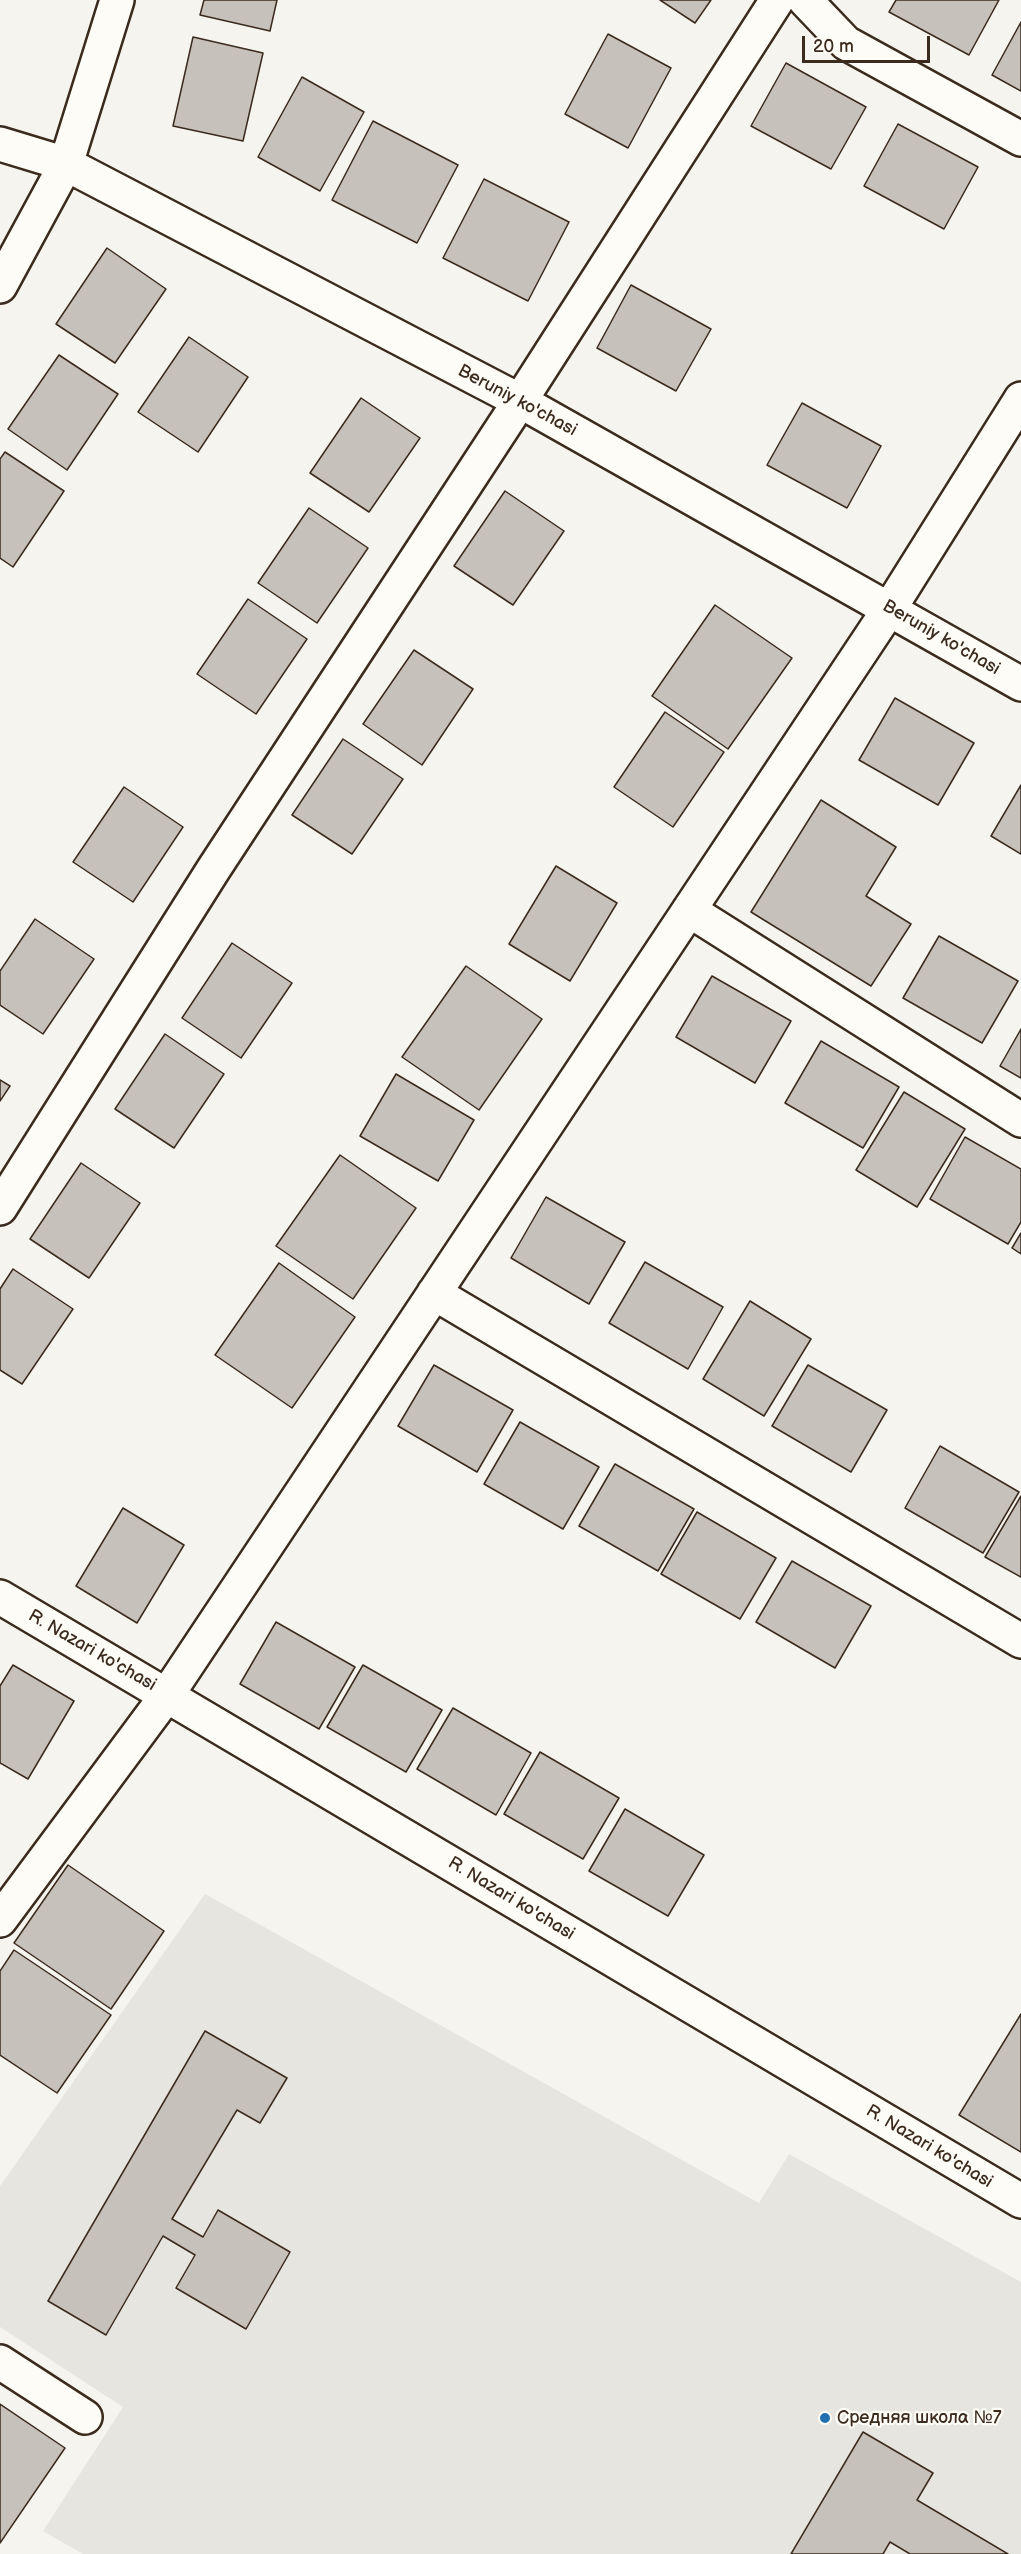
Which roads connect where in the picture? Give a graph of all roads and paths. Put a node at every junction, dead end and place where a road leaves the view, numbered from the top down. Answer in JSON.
{"nodes":[{"id":1,"x":117,"y":0,"type":"edge"},
{"id":2,"x":777,"y":0,"type":"edge"},
{"id":3,"x":805,"y":0,"type":"edge"},
{"id":4,"x":1021,"y":139,"type":"edge"},
{"id":5,"x":0,"y":144,"type":"edge"},
{"id":6,"x":66,"y":164,"type":"junction"},
{"id":7,"x":0,"y":286,"type":"edge"},
{"id":8,"x":1021,"y":399,"type":"edge"},
{"id":9,"x":520,"y":401,"type":"junction"},
{"id":10,"x":890,"y":608,"type":"junction"},
{"id":11,"x":1021,"y":684,"type":"edge"},
{"id":12,"x":689,"y":910,"type":"junction"},
{"id":13,"x":1021,"y":1120,"type":"edge"},
{"id":14,"x":0,"y":1208,"type":"edge"},
{"id":15,"x":434,"y":1293,"type":"junction"},
{"id":16,"x":0,"y":1597,"type":"edge"},
{"id":17,"x":1021,"y":1641,"type":"edge"},
{"id":18,"x":166,"y":1695,"type":"junction"},
{"id":19,"x":0,"y":1920,"type":"edge"},
{"id":20,"x":1021,"y":2201,"type":"edge"},
{"id":21,"x":0,"y":2362,"type":"edge"},
{"id":22,"x":85,"y":2417,"type":"dead end"}],
"edges":[{"from":1,"to":6,"type":"street"},
{"from":2,"to":9,"type":"street"},
{"from":3,"to":4,"type":"street"},
{"from":5,"to":6,"type":"street","name":"Beruniy ko'chasi"},
{"from":6,"to":7,"type":"street"},
{"from":6,"to":9,"type":"street","name":"Beruniy ko'chasi"},
{"from":8,"to":10,"type":"street"},
{"from":9,"to":10,"type":"street","name":"Beruniy ko'chasi"},
{"from":9,"to":14,"type":"street"},
{"from":10,"to":11,"type":"street","name":"Beruniy ko'chasi"},
{"from":10,"to":12,"type":"street"},
{"from":12,"to":13,"type":"street"},
{"from":12,"to":15,"type":"street"},
{"from":15,"to":17,"type":"street"},
{"from":15,"to":18,"type":"street"},
{"from":16,"to":18,"type":"street","name":"R. Nazari ko'chasi"},
{"from":18,"to":19,"type":"street"},
{"from":18,"to":20,"type":"street","name":"R. Nazari ko'chasi"},
{"from":21,"to":22,"type":"street"}]}
